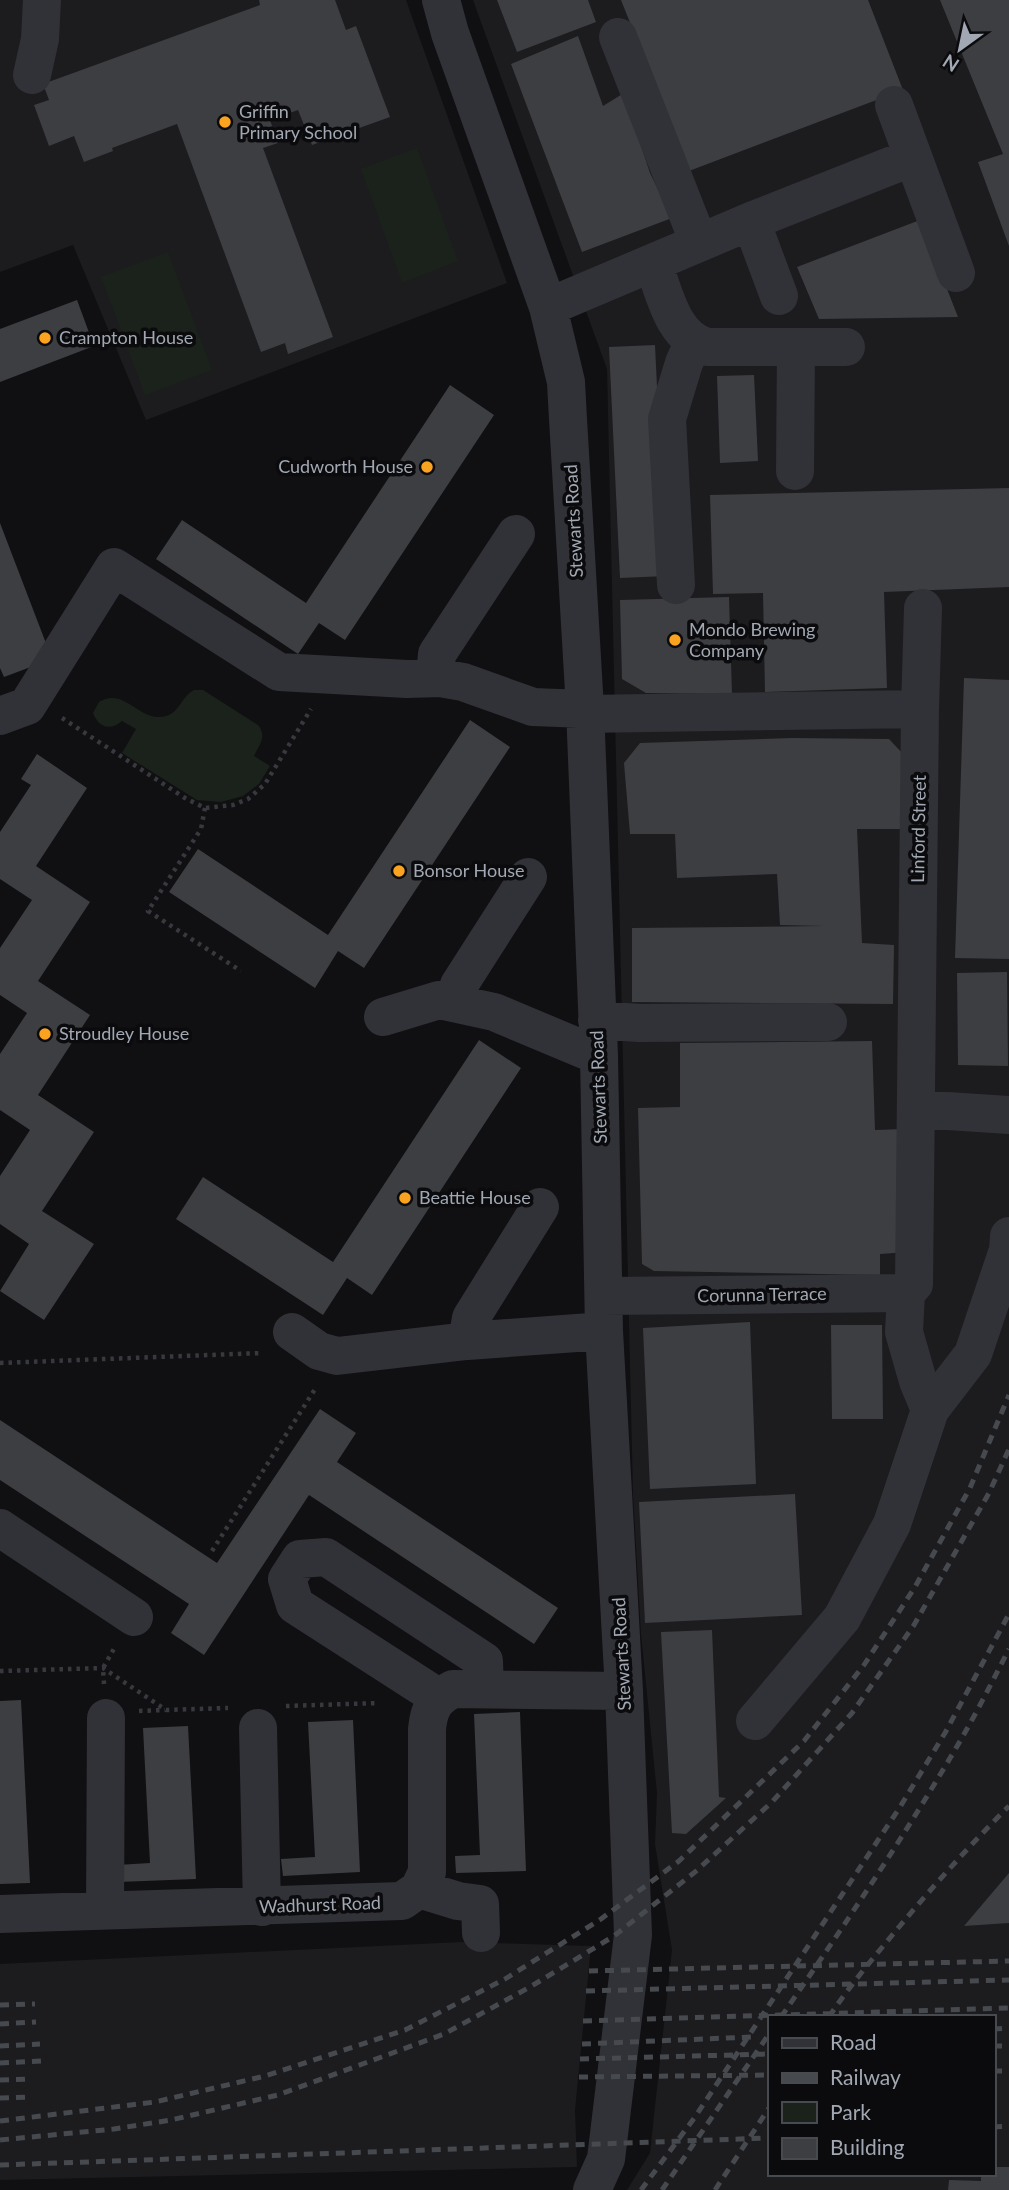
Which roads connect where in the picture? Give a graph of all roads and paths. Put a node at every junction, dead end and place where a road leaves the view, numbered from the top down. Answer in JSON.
{"nodes":[{"id":1,"x":42,"y":0,"type":"edge"},
{"id":2,"x":441,"y":0,"type":"edge"},
{"id":3,"x":618,"y":37,"type":"dead end"},
{"id":4,"x":32,"y":75,"type":"dead end"},
{"id":5,"x":894,"y":105,"type":"dead end"},
{"id":6,"x":913,"y":156,"type":"junction"},
{"id":7,"x":751,"y":221,"type":"junction"},
{"id":8,"x":699,"y":243,"type":"junction"},
{"id":9,"x":653,"y":263,"type":"junction"},
{"id":10,"x":956,"y":273,"type":"dead end"},
{"id":11,"x":779,"y":296,"type":"dead end"},
{"id":12,"x":548,"y":307,"type":"junction"},
{"id":13,"x":693,"y":344,"type":"junction"},
{"id":14,"x":796,"y":347,"type":"junction"},
{"id":15,"x":846,"y":347,"type":"dead end"},
{"id":16,"x":795,"y":471,"type":"dead end"},
{"id":17,"x":516,"y":534,"type":"dead end"},
{"id":18,"x":676,"y":585,"type":"dead end"},
{"id":19,"x":923,"y":608,"type":"dead end"},
{"id":20,"x":317,"y":673,"type":"junction"},
{"id":21,"x":435,"y":678,"type":"junction"},
{"id":22,"x":37,"y":691,"type":"junction"},
{"id":23,"x":920,"y":709,"type":"junction"},
{"id":24,"x":585,"y":711,"type":"junction"},
{"id":25,"x":0,"y":716,"type":"edge"},
{"id":26,"x":205,"y":808,"type":"junction"},
{"id":27,"x":527,"y":877,"type":"dead end"},
{"id":28,"x":241,"y":971,"type":"dead end"},
{"id":29,"x":453,"y":1003,"type":"junction"},
{"id":30,"x":383,"y":1017,"type":"dead end"},
{"id":31,"x":828,"y":1022,"type":"dead end"},
{"id":32,"x":598,"y":1038,"type":"junction"},
{"id":33,"x":917,"y":1109,"type":"junction"},
{"id":34,"x":1009,"y":1115,"type":"edge"},
{"id":35,"x":540,"y":1207,"type":"dead end"},
{"id":36,"x":1009,"y":1236,"type":"edge"},
{"id":37,"x":910,"y":1289,"type":"junction"},
{"id":38,"x":604,"y":1313,"type":"junction"},
{"id":39,"x":278,"y":1342,"type":"joint"},
{"id":40,"x":467,"y":1342,"type":"junction"},
{"id":41,"x":337,"y":1356,"type":"junction"},
{"id":42,"x":0,"y":1363,"type":"edge"},
{"id":43,"x":930,"y":1410,"type":"junction"},
{"id":44,"x":0,"y":1528,"type":"edge"},
{"id":45,"x":212,"y":1551,"type":"dead end"},
{"id":46,"x":134,"y":1617,"type":"joint"},
{"id":47,"x":103,"y":1668,"type":"junction"},
{"id":48,"x":0,"y":1671,"type":"edge"},
{"id":49,"x":485,"y":1689,"type":"junction"},
{"id":50,"x":624,"y":1691,"type":"junction"},
{"id":51,"x":434,"y":1703,"type":"junction"},
{"id":52,"x":258,"y":1714,"type":"junction"},
{"id":53,"x":106,"y":1718,"type":"joint"},
{"id":54,"x":755,"y":1721,"type":"dead end"},
{"id":55,"x":419,"y":1889,"type":"junction"},
{"id":56,"x":262,"y":1907,"type":"junction"},
{"id":57,"x":105,"y":1912,"type":"junction"},
{"id":58,"x":0,"y":1914,"type":"edge"},
{"id":59,"x":481,"y":1933,"type":"dead end"},
{"id":60,"x":592,"y":2190,"type":"edge"}],
"edges":[{"from":1,"to":4,"type":"street"},
{"from":2,"to":12,"type":"street","name":"Stewarts Road"},
{"from":3,"to":8,"type":"street"},
{"from":5,"to":6,"type":"street"},
{"from":6,"to":7,"type":"street"},
{"from":6,"to":10,"type":"street"},
{"from":7,"to":8,"type":"street"},
{"from":7,"to":11,"type":"street"},
{"from":8,"to":9,"type":"street"},
{"from":9,"to":12,"type":"street"},
{"from":9,"to":13,"type":"street"},
{"from":12,"to":24,"type":"street","name":"Stewarts Road"},
{"from":13,"to":14,"type":"street"},
{"from":13,"to":18,"type":"street"},
{"from":14,"to":15,"type":"street"},
{"from":14,"to":16,"type":"street"},
{"from":17,"to":21,"type":"street"},
{"from":19,"to":23,"type":"street","name":"Linford Street"},
{"from":20,"to":21,"type":"street"},
{"from":20,"to":22,"type":"street"},
{"from":20,"to":26,"type":"path"},
{"from":21,"to":24,"type":"street"},
{"from":22,"to":25,"type":"street"},
{"from":22,"to":26,"type":"path"},
{"from":23,"to":24,"type":"street"},
{"from":23,"to":33,"type":"street","name":"Linford Street"},
{"from":24,"to":32,"type":"street","name":"Stewarts Road"},
{"from":26,"to":28,"type":"path"},
{"from":27,"to":29,"type":"street"},
{"from":29,"to":30,"type":"street"},
{"from":29,"to":32,"type":"street"},
{"from":31,"to":32,"type":"street"},
{"from":32,"to":38,"type":"street","name":"Stewarts Road"},
{"from":33,"to":34,"type":"street"},
{"from":33,"to":37,"type":"street","name":"Linford Street"},
{"from":35,"to":40,"type":"street"},
{"from":36,"to":43,"type":"street"},
{"from":37,"to":38,"type":"street","name":"Corunna Terrace"},
{"from":37,"to":43,"type":"street","name":"Linford Street"},
{"from":38,"to":40,"type":"street","name":"Corunna Terrace"},
{"from":38,"to":50,"type":"street","name":"Stewarts Road"},
{"from":39,"to":41,"type":"street"},
{"from":39,"to":42,"type":"path"},
{"from":40,"to":41,"type":"street","name":"Corunna Terrace"},
{"from":41,"to":45,"type":"path"},
{"from":43,"to":54,"type":"street"},
{"from":44,"to":46,"type":"street"},
{"from":46,"to":47,"type":"path"},
{"from":47,"to":48,"type":"path"},
{"from":47,"to":52,"type":"path"},
{"from":47,"to":53,"type":"path"},
{"from":49,"to":50,"type":"street"},
{"from":49,"to":51,"type":"street"},
{"from":49,"to":51,"type":"street"},
{"from":50,"to":60,"type":"street","name":"Stewarts Road"},
{"from":51,"to":52,"type":"path"},
{"from":51,"to":55,"type":"street"},
{"from":52,"to":56,"type":"street"},
{"from":53,"to":57,"type":"street"},
{"from":55,"to":56,"type":"street","name":"Wadhurst Road"},
{"from":55,"to":59,"type":"street"},
{"from":56,"to":57,"type":"street","name":"Wadhurst Road"},
{"from":57,"to":58,"type":"street","name":"Wadhurst Road"}]}
